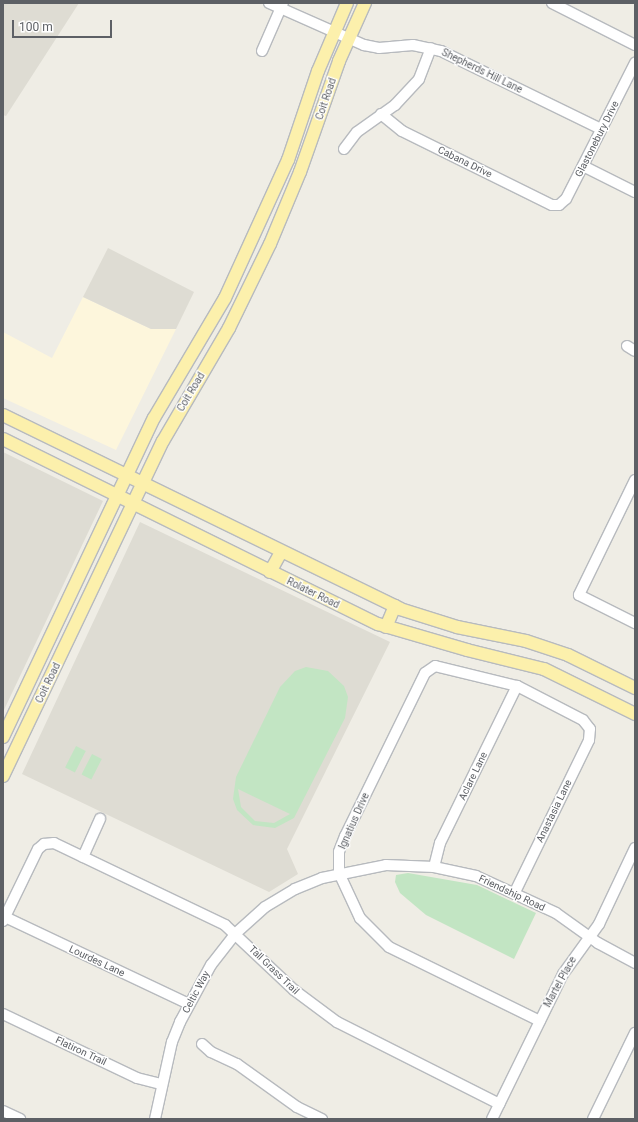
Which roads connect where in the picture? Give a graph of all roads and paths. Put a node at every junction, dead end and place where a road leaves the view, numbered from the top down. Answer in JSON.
{"nodes":[{"id":1,"x":269,"y":3,"type":"edge"},
{"id":2,"x":347,"y":3,"type":"edge"},
{"id":3,"x":365,"y":3,"type":"edge"},
{"id":4,"x":552,"y":3,"type":"edge"},
{"id":5,"x":282,"y":6,"type":"edge"},
{"id":6,"x":334,"y":33,"type":"junction"},
{"id":7,"x":348,"y":39,"type":"junction"},
{"id":8,"x":635,"y":45,"type":"edge"},
{"id":9,"x":431,"y":48,"type":"junction"},
{"id":10,"x":262,"y":51,"type":"dead end"},
{"id":11,"x":635,"y":63,"type":"edge"},
{"id":12,"x":381,"y":114,"type":"junction"},
{"id":13,"x":601,"y":129,"type":"junction"},
{"id":14,"x":344,"y":149,"type":"dead end"},
{"id":15,"x":583,"y":166,"type":"junction"},
{"id":16,"x":635,"y":192,"type":"edge"},
{"id":17,"x":552,"y":204,"type":"joint"},
{"id":18,"x":254,"y":236,"type":"junction"},
{"id":19,"x":270,"y":244,"type":"junction"},
{"id":20,"x":197,"y":347,"type":"junction"},
{"id":21,"x":213,"y":357,"type":"junction"},
{"id":22,"x":3,"y":416,"type":"edge"},
{"id":23,"x":3,"y":439,"type":"edge"},
{"id":24,"x":125,"y":477,"type":"junction"},
{"id":25,"x":635,"y":480,"type":"edge"},
{"id":26,"x":142,"y":485,"type":"junction"},
{"id":27,"x":116,"y":496,"type":"junction"},
{"id":28,"x":133,"y":504,"type":"junction"},
{"id":29,"x":281,"y":552,"type":"junction"},
{"id":30,"x":270,"y":572,"type":"junction"},
{"id":31,"x":395,"y":606,"type":"junction"},
{"id":32,"x":635,"y":622,"type":"edge"},
{"id":33,"x":386,"y":627,"type":"junction"},
{"id":34,"x":517,"y":686,"type":"junction"},
{"id":35,"x":635,"y":688,"type":"edge"},
{"id":36,"x":15,"y":712,"type":"junction"},
{"id":37,"x":635,"y":714,"type":"edge"},
{"id":38,"x":30,"y":718,"type":"junction"},
{"id":39,"x":3,"y":737,"type":"edge"},
{"id":40,"x":3,"y":776,"type":"edge"},
{"id":41,"x":100,"y":819,"type":"dead end"},
{"id":42,"x":635,"y":848,"type":"edge"},
{"id":43,"x":83,"y":857,"type":"junction"},
{"id":44,"x":434,"y":867,"type":"junction"},
{"id":45,"x":339,"y":873,"type":"junction"},
{"id":46,"x":515,"y":892,"type":"junction"},
{"id":47,"x":285,"y":894,"type":"joint"},
{"id":48,"x":4,"y":919,"type":"edge"},
{"id":49,"x":235,"y":934,"type":"junction"},
{"id":50,"x":590,"y":937,"type":"junction"},
{"id":51,"x":635,"y":963,"type":"edge"},
{"id":52,"x":189,"y":1004,"type":"junction"},
{"id":53,"x":3,"y":1014,"type":"edge"},
{"id":54,"x":540,"y":1021,"type":"junction"},
{"id":55,"x":635,"y":1034,"type":"edge"},
{"id":56,"x":202,"y":1044,"type":"dead end"},
{"id":57,"x":161,"y":1084,"type":"junction"},
{"id":58,"x":499,"y":1104,"type":"junction"},
{"id":59,"x":3,"y":1111,"type":"edge"},
{"id":60,"x":20,"y":1119,"type":"edge"},
{"id":61,"x":155,"y":1119,"type":"edge"},
{"id":62,"x":322,"y":1119,"type":"edge"},
{"id":63,"x":492,"y":1119,"type":"edge"},
{"id":64,"x":593,"y":1119,"type":"edge"}],
"edges":[{"from":1,"to":5,"type":"street","name":"Shepherds Hill Lane"},
{"from":2,"to":6,"type":"main road","name":"Coit Road"},
{"from":3,"to":7,"type":"main road","name":"Coit Road"},
{"from":4,"to":8,"type":"street"},
{"from":5,"to":6,"type":"street","name":"Shepherds Hill Lane"},
{"from":5,"to":10,"type":"street"},
{"from":6,"to":7,"type":"street","name":"Shepherds Hill Lane"},
{"from":6,"to":18,"type":"main road","name":"Coit Road"},
{"from":7,"to":9,"type":"street","name":"Shepherds Hill Lane"},
{"from":7,"to":19,"type":"main road","name":"Coit Road"},
{"from":9,"to":12,"type":"street"},
{"from":9,"to":13,"type":"street","name":"Shepherds Hill Lane"},
{"from":11,"to":13,"type":"street","name":"Glastonebury Drive"},
{"from":12,"to":14,"type":"street"},
{"from":12,"to":17,"type":"street","name":"Cabana Drive"},
{"from":13,"to":15,"type":"street","name":"Glastonebury Drive"},
{"from":15,"to":16,"type":"street"},
{"from":15,"to":17,"type":"street","name":"Glastonebury Drive"},
{"from":18,"to":19,"type":"main road"},
{"from":18,"to":20,"type":"main road","name":"Coit Road"},
{"from":19,"to":21,"type":"main road","name":"Coit Road"},
{"from":20,"to":21,"type":"main road"},
{"from":20,"to":24,"type":"main road","name":"Coit Road"},
{"from":21,"to":26,"type":"main road","name":"Coit Road"},
{"from":22,"to":24,"type":"main road"},
{"from":23,"to":27,"type":"main road","name":"Rolater Road"},
{"from":24,"to":26,"type":"main road"},
{"from":24,"to":27,"type":"main road","name":"Coit Road"},
{"from":25,"to":32,"type":"street"},
{"from":26,"to":28,"type":"main road","name":"Coit Road"},
{"from":26,"to":29,"type":"main road"},
{"from":27,"to":28,"type":"main road","name":"Rolater Road"},
{"from":27,"to":36,"type":"main road","name":"Coit Road"},
{"from":28,"to":30,"type":"main road","name":"Rolater Road"},
{"from":28,"to":38,"type":"main road","name":"Coit Road"},
{"from":29,"to":30,"type":"main road"},
{"from":29,"to":31,"type":"main road"},
{"from":30,"to":33,"type":"main road","name":"Rolater Road"},
{"from":31,"to":33,"type":"main road"},
{"from":31,"to":35,"type":"main road"},
{"from":33,"to":37,"type":"main road","name":"Rolater Road"},
{"from":34,"to":44,"type":"street","name":"Aclare Lane"},
{"from":34,"to":45,"type":"street","name":"Ignatius Drive"},
{"from":34,"to":46,"type":"street","name":"Anastasia Lane"},
{"from":36,"to":38,"type":"main road"},
{"from":36,"to":39,"type":"main road","name":"Coit Road"},
{"from":38,"to":40,"type":"main road","name":"Coit Road"},
{"from":41,"to":43,"type":"street"},
{"from":42,"to":50,"type":"street","name":"Martel Place"},
{"from":43,"to":48,"type":"street","name":"Tall Grass Trail"},
{"from":43,"to":49,"type":"street","name":"Tall Grass Trail"},
{"from":44,"to":45,"type":"street","name":"Friendship Road"},
{"from":44,"to":46,"type":"street","name":"Friendship Road"},
{"from":45,"to":47,"type":"street","name":"Friendship Road"},
{"from":45,"to":54,"type":"street","name":"Ignatius Drive"},
{"from":46,"to":50,"type":"street","name":"Friendship Road"},
{"from":47,"to":49,"type":"street","name":"Celtic Way"},
{"from":48,"to":52,"type":"street","name":"Lourdes Lane"},
{"from":49,"to":52,"type":"street","name":"Celtic Way"},
{"from":49,"to":58,"type":"street","name":"Tall Grass Trail"},
{"from":50,"to":51,"type":"street","name":"Friendship Road"},
{"from":50,"to":54,"type":"street","name":"Martel Place"},
{"from":52,"to":57,"type":"street","name":"Celtic Way"},
{"from":53,"to":57,"type":"street","name":"Flatiron Trail"},
{"from":54,"to":58,"type":"street","name":"Martel Place"},
{"from":55,"to":64,"type":"street"},
{"from":56,"to":62,"type":"street"},
{"from":57,"to":61,"type":"street","name":"Celtic Way"},
{"from":58,"to":63,"type":"street","name":"Martel Place"},
{"from":59,"to":60,"type":"street"}]}
